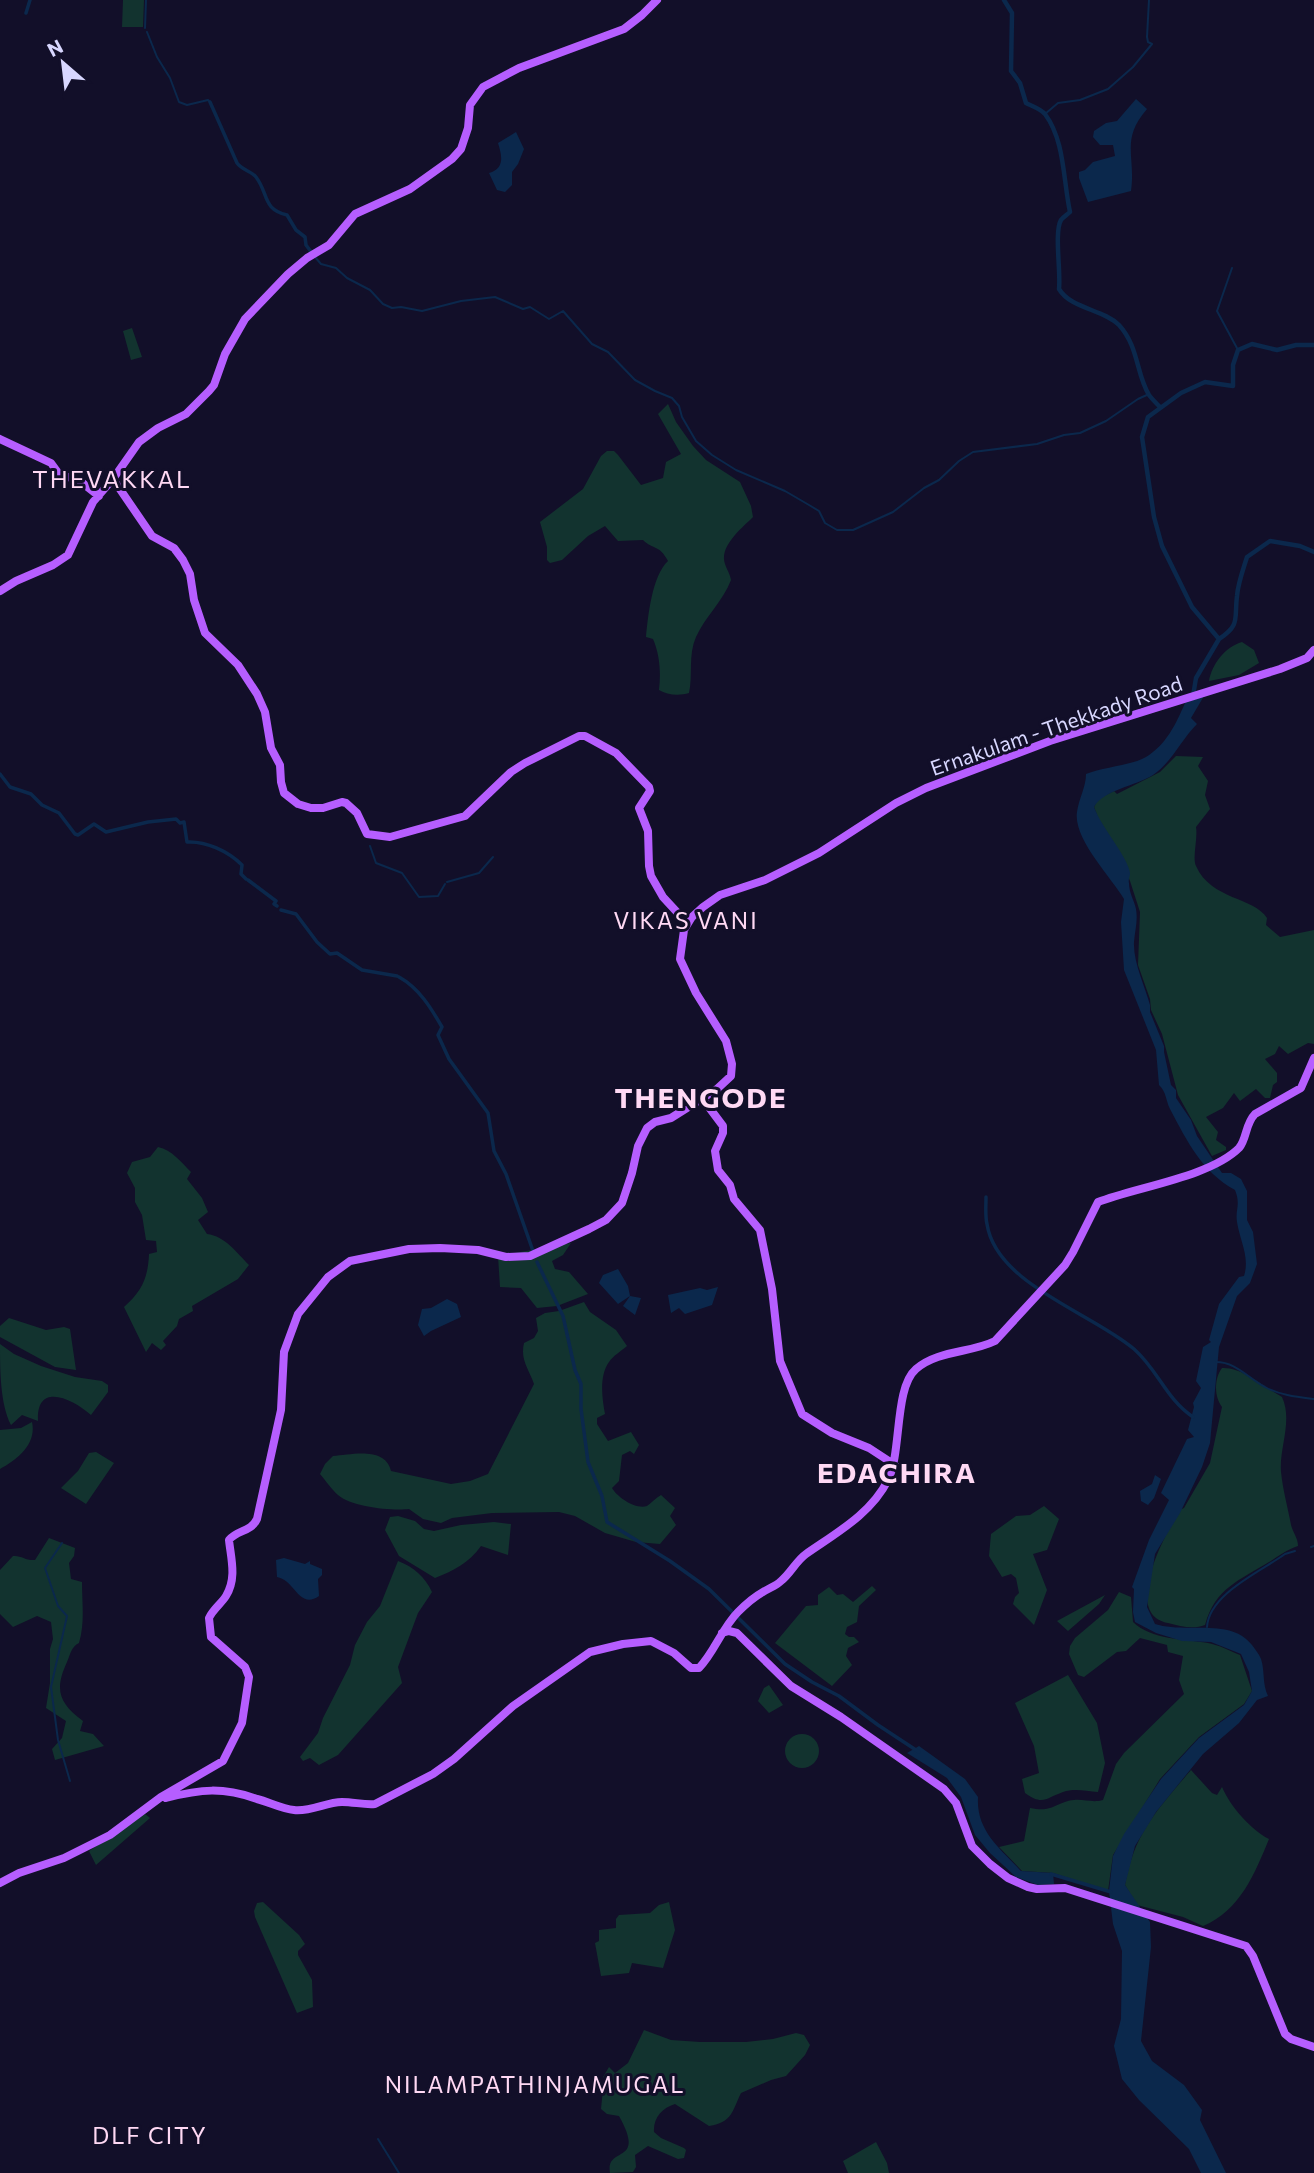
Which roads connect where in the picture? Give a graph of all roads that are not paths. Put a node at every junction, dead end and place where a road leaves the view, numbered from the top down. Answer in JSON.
{"nodes":[{"id":1,"x":657,"y":0,"type":"edge"},
{"id":2,"x":0,"y":439,"type":"edge"},
{"id":3,"x":113,"y":479,"type":"junction"},
{"id":4,"x":99,"y":496,"type":"junction"},
{"id":5,"x":0,"y":591,"type":"edge"},
{"id":6,"x":1314,"y":650,"type":"edge"},
{"id":7,"x":687,"y":923,"type":"junction"},
{"id":8,"x":1314,"y":1058,"type":"edge"},
{"id":9,"x":702,"y":1098,"type":"junction"},
{"id":10,"x":895,"y":1465,"type":"junction"},
{"id":11,"x":732,"y":1619,"type":"junction"},
{"id":12,"x":721,"y":1634,"type":"junction"},
{"id":13,"x":771,"y":1664,"type":"junction"},
{"id":14,"x":156,"y":1801,"type":"junction"},
{"id":15,"x":0,"y":1883,"type":"edge"},
{"id":16,"x":1314,"y":2047,"type":"edge"}],
"edges":[{"from":1,"to":3,"type":"main road"},
{"from":2,"to":4,"type":"main road"},
{"from":3,"to":4,"type":"main road"},
{"from":3,"to":7,"type":"main road"},
{"from":4,"to":5,"type":"main road"},
{"from":6,"to":7,"type":"main road","name":"Ernakulam - Thekkady Road"},
{"from":7,"to":9,"type":"main road"},
{"from":8,"to":10,"type":"main road"},
{"from":9,"to":10,"type":"main road"},
{"from":9,"to":14,"type":"main road"},
{"from":10,"to":11,"type":"main road"},
{"from":11,"to":12,"type":"main road"},
{"from":11,"to":13,"type":"main road"},
{"from":12,"to":13,"type":"main road"},
{"from":12,"to":14,"type":"main road"},
{"from":13,"to":16,"type":"main road"},
{"from":14,"to":15,"type":"main road"}]}
